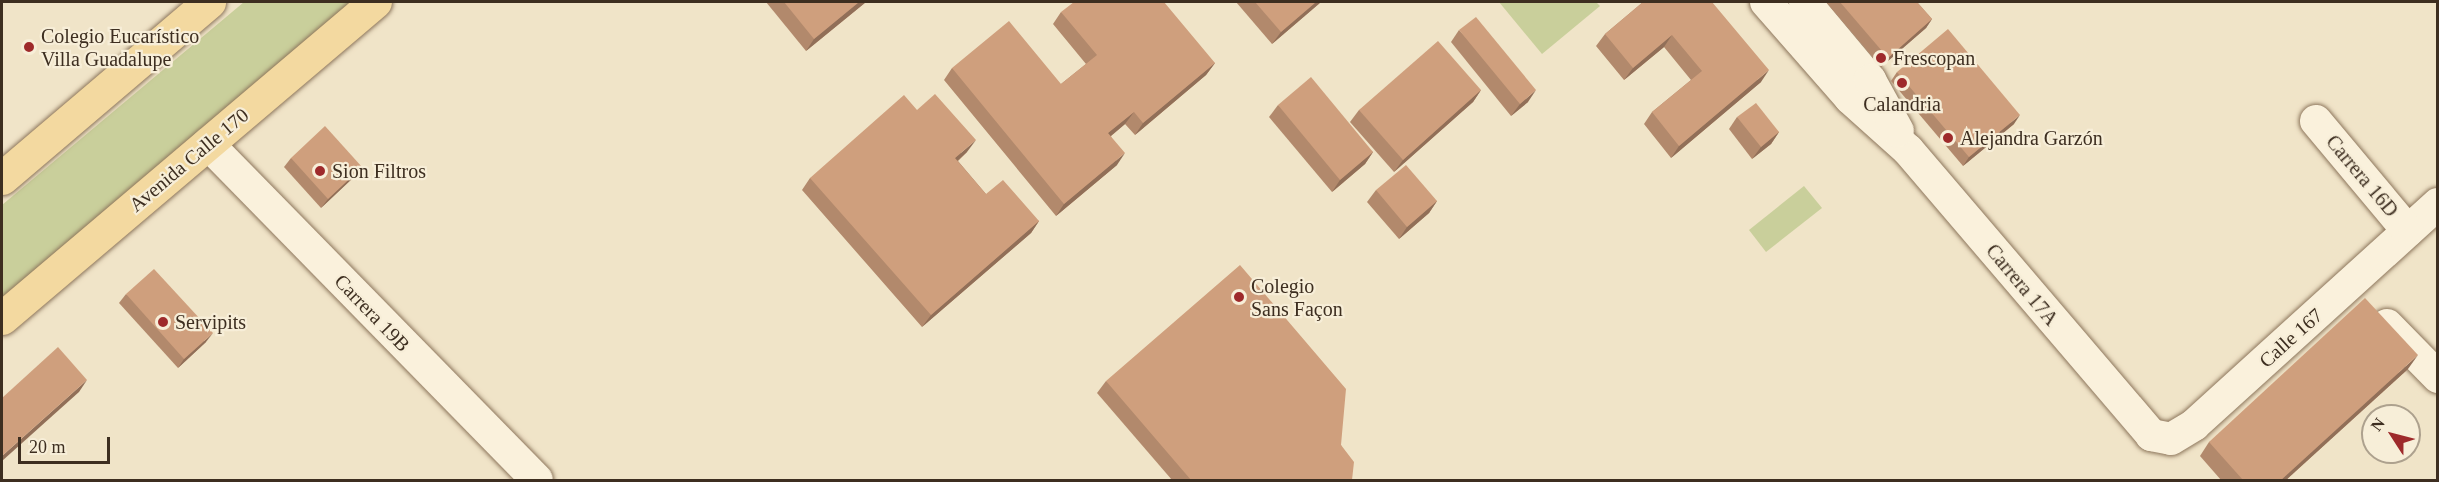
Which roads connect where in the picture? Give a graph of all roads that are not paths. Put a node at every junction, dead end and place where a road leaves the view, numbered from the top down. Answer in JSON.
{"nodes":[{"id":1,"x":209,"y":2,"type":"edge"},
{"id":2,"x":375,"y":2,"type":"edge"},
{"id":3,"x":1766,"y":2,"type":"edge"},
{"id":4,"x":1805,"y":2,"type":"edge"},
{"id":5,"x":2316,"y":121,"type":"dead end"},
{"id":6,"x":208,"y":144,"type":"junction"},
{"id":7,"x":1908,"y":150,"type":"junction"},
{"id":8,"x":2,"y":178,"type":"edge"},
{"id":9,"x":2438,"y":204,"type":"edge"},
{"id":10,"x":2408,"y":231,"type":"junction"},
{"id":11,"x":2348,"y":286,"type":"junction"},
{"id":12,"x":2,"y":318,"type":"edge"},
{"id":13,"x":2438,"y":377,"type":"edge"},
{"id":14,"x":2136,"y":421,"type":"joint"},
{"id":15,"x":537,"y":480,"type":"edge"}],
"edges":[{"from":1,"to":8,"type":"main road"},
{"from":2,"to":6,"type":"main road","name":"Avenida Calle 170"},
{"from":3,"to":7,"type":"street","name":"Carrera 17A"},
{"from":4,"to":7,"type":"street","name":"Carrera 17A"},
{"from":5,"to":10,"type":"street","name":"Carrera 16D"},
{"from":6,"to":12,"type":"main road","name":"Avenida Calle 170"},
{"from":6,"to":15,"type":"street","name":"Carrera 19B"},
{"from":7,"to":14,"type":"street","name":"Carrera 17A"},
{"from":9,"to":10,"type":"street","name":"Calle 167"},
{"from":10,"to":11,"type":"street","name":"Calle 167"},
{"from":11,"to":13,"type":"street"},
{"from":11,"to":14,"type":"street","name":"Calle 167"}]}
